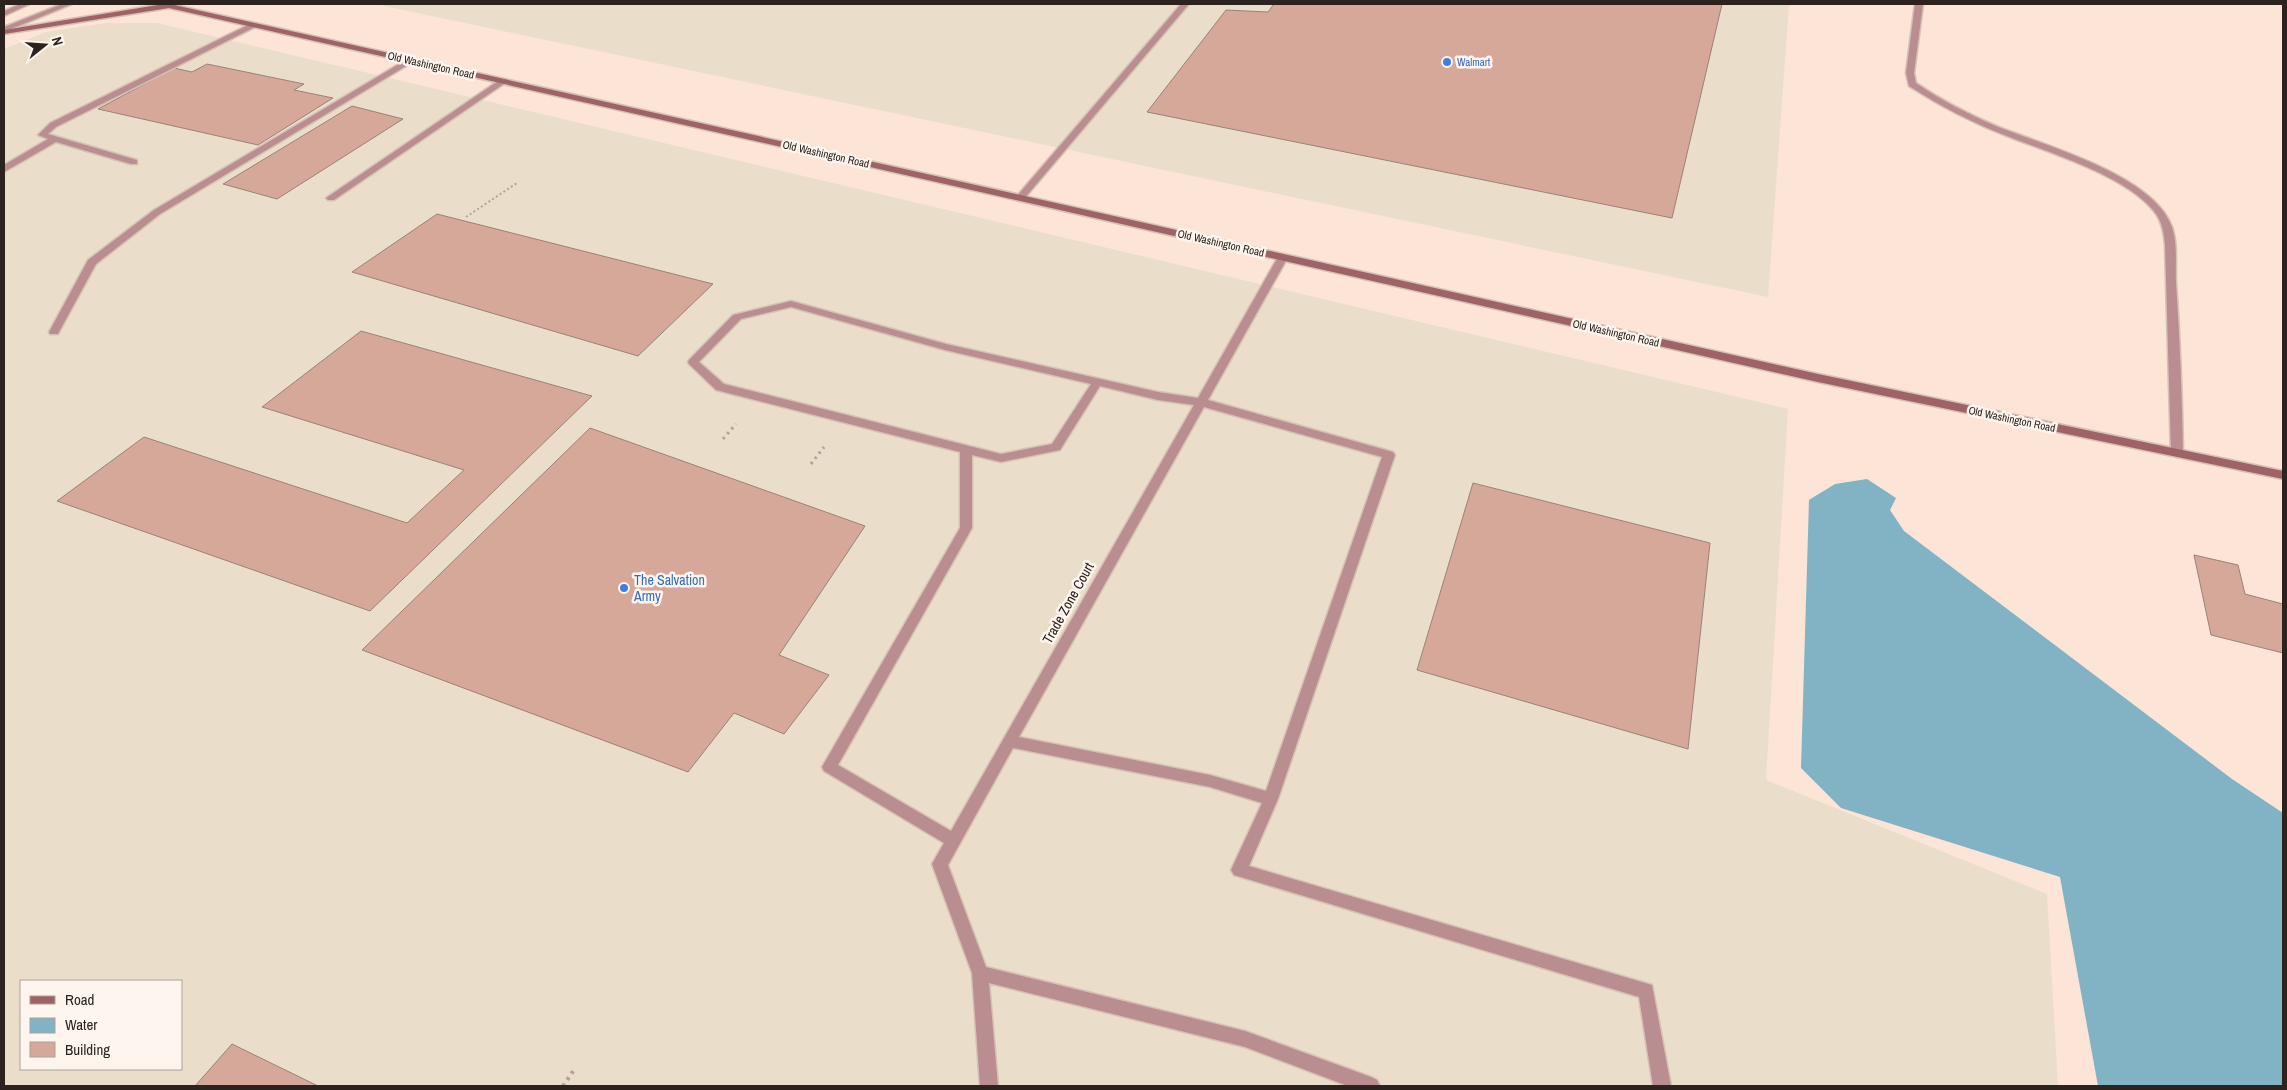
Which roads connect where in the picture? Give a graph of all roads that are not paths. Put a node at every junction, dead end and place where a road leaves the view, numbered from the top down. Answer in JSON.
{"nodes":[{"id":1,"x":26,"y":4,"type":"edge"},
{"id":2,"x":68,"y":4,"type":"edge"},
{"id":3,"x":161,"y":4,"type":"edge"},
{"id":4,"x":1185,"y":4,"type":"edge"},
{"id":5,"x":1919,"y":4,"type":"edge"},
{"id":6,"x":172,"y":6,"type":"junction"},
{"id":7,"x":4,"y":14,"type":"edge"},
{"id":8,"x":255,"y":25,"type":"junction"},
{"id":9,"x":4,"y":31,"type":"edge"},
{"id":10,"x":412,"y":60,"type":"junction"},
{"id":11,"x":504,"y":81,"type":"junction"},
{"id":12,"x":53,"y":140,"type":"junction"},
{"id":13,"x":134,"y":162,"type":"dead end"},
{"id":14,"x":4,"y":169,"type":"edge"},
{"id":15,"x":331,"y":198,"type":"dead end"},
{"id":16,"x":1020,"y":198,"type":"junction"},
{"id":17,"x":1283,"y":257,"type":"junction"},
{"id":18,"x":54,"y":332,"type":"dead end"},
{"id":19,"x":1096,"y":382,"type":"junction"},
{"id":20,"x":1201,"y":402,"type":"junction"},
{"id":21,"x":966,"y":450,"type":"junction"},
{"id":22,"x":2177,"y":453,"type":"junction"},
{"id":23,"x":2283,"y":475,"type":"edge"},
{"id":24,"x":1009,"y":741,"type":"junction"},
{"id":25,"x":1271,"y":800,"type":"junction"},
{"id":26,"x":953,"y":840,"type":"junction"},
{"id":27,"x":980,"y":973,"type":"junction"},
{"id":28,"x":989,"y":1086,"type":"edge"},
{"id":29,"x":1371,"y":1086,"type":"edge"},
{"id":30,"x":1662,"y":1086,"type":"edge"}],
"edges":[{"from":1,"to":7,"type":"street"},
{"from":2,"to":9,"type":"street"},
{"from":3,"to":6,"type":"main road","name":"Old Washington Road"},
{"from":4,"to":16,"type":"street"},
{"from":5,"to":22,"type":"street"},
{"from":6,"to":8,"type":"main road","name":"Old Washington Road"},
{"from":6,"to":9,"type":"main road"},
{"from":8,"to":10,"type":"main road","name":"Old Washington Road"},
{"from":8,"to":12,"type":"street"},
{"from":10,"to":11,"type":"main road","name":"Old Washington Road"},
{"from":10,"to":18,"type":"street"},
{"from":11,"to":15,"type":"street"},
{"from":11,"to":16,"type":"main road","name":"Old Washington Road"},
{"from":12,"to":13,"type":"street"},
{"from":12,"to":14,"type":"street"},
{"from":16,"to":17,"type":"main road","name":"Old Washington Road"},
{"from":17,"to":20,"type":"street","name":"Trade Zone Court"},
{"from":17,"to":22,"type":"main road","name":"Old Washington Road"},
{"from":19,"to":20,"type":"street"},
{"from":19,"to":21,"type":"street"},
{"from":19,"to":21,"type":"street"},
{"from":20,"to":24,"type":"street","name":"Trade Zone Court"},
{"from":20,"to":25,"type":"street"},
{"from":21,"to":26,"type":"street"},
{"from":22,"to":23,"type":"main road","name":"Old Washington Road"},
{"from":24,"to":25,"type":"street"},
{"from":24,"to":26,"type":"street","name":"Trade Zone Court"},
{"from":25,"to":30,"type":"street"},
{"from":26,"to":27,"type":"street","name":"Trade Zone Court"},
{"from":27,"to":28,"type":"street","name":"Trade Zone Court"},
{"from":27,"to":29,"type":"street"}]}
